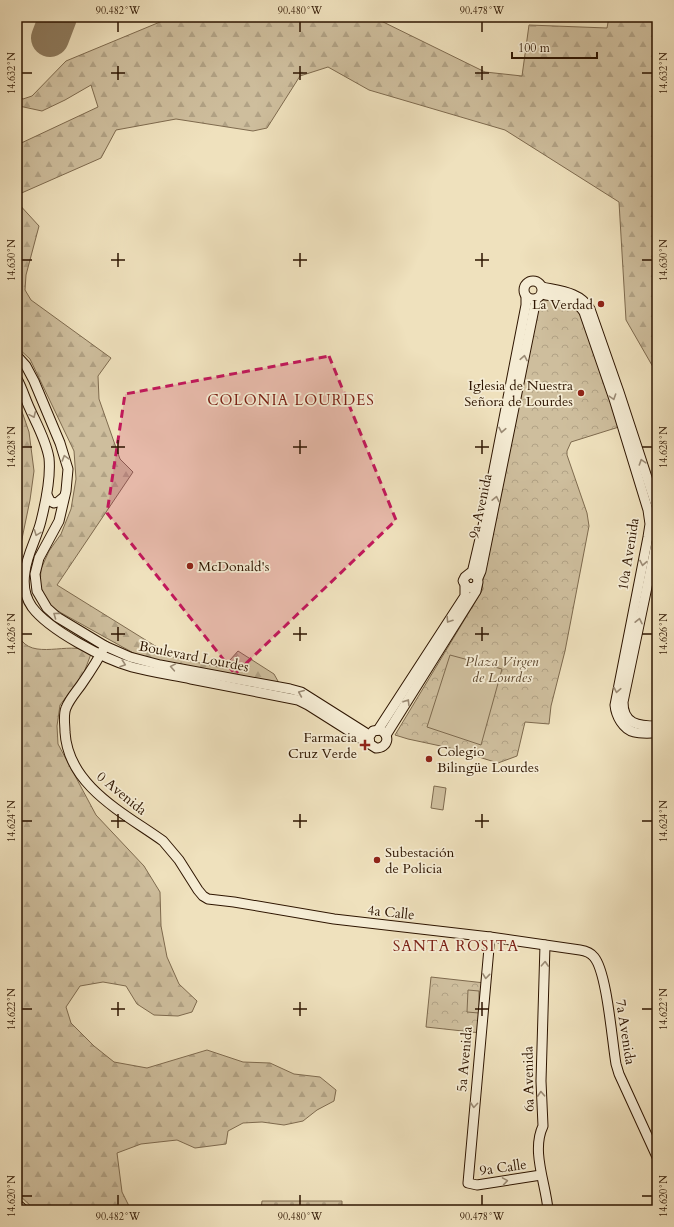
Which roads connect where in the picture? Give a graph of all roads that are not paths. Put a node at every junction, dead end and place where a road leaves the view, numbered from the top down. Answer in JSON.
{"nodes":[{"id":1,"x":540,"y":294,"type":"junction"},
{"id":2,"x":526,"y":296,"type":"junction"},
{"id":3,"x":17,"y":356,"type":"edge"},
{"id":4,"x":17,"y":380,"type":"edge"},
{"id":5,"x":47,"y":495,"type":"junction"},
{"id":6,"x":64,"y":497,"type":"junction"},
{"id":7,"x":657,"y":513,"type":"edge"},
{"id":8,"x":657,"y":539,"type":"edge"},
{"id":9,"x":476,"y":578,"type":"junction"},
{"id":10,"x":644,"y":579,"type":"junction"},
{"id":11,"x":466,"y":586,"type":"junction"},
{"id":12,"x":105,"y":646,"type":"junction"},
{"id":13,"x":100,"y":655,"type":"junction"},
{"id":14,"x":657,"y":726,"type":"edge"},
{"id":15,"x":633,"y":727,"type":"junction"},
{"id":16,"x":657,"y":732,"type":"edge"},
{"id":17,"x":382,"y":733,"type":"junction"},
{"id":18,"x":370,"y":740,"type":"junction"},
{"id":19,"x":234,"y":902,"type":"joint"},
{"id":20,"x":490,"y":937,"type":"junction"},
{"id":21,"x":545,"y":945,"type":"junction"},
{"id":22,"x":657,"y":1157,"type":"edge"},
{"id":23,"x":541,"y":1175,"type":"junction"},
{"id":24,"x":468,"y":1183,"type":"joint"},
{"id":25,"x":17,"y":1204,"type":"edge"},
{"id":26,"x":24,"y":1210,"type":"edge"},
{"id":27,"x":548,"y":1210,"type":"edge"}],
"edges":[{"from":1,"to":2,"type":"main road"},
{"from":1,"to":2,"type":"main road"},
{"from":7,"to":1,"type":"main road","name":"10a Avenida","one_way":true},
{"from":9,"to":1,"type":"main road","name":"9a Avenida","one_way":true},
{"from":1,"to":10,"type":"main road","name":"10a Avenida","one_way":true},
{"from":2,"to":9,"type":"main road","name":"9a Avenida","one_way":true},
{"from":6,"to":3,"type":"main road","name":"Boulevard Lourdes","one_way":true},
{"from":4,"to":5,"type":"main road","name":"Boulevard Lourdes","one_way":true},
{"from":5,"to":6,"type":"main road"},
{"from":5,"to":13,"type":"main road","name":"Boulevard Lourdes","one_way":true},
{"from":12,"to":6,"type":"main road","name":"Boulevard Lourdes","one_way":true},
{"from":8,"to":10,"type":"main road","name":"10a Avenida"},
{"from":9,"to":11,"type":"main road"},
{"from":9,"to":11,"type":"main road"},
{"from":17,"to":9,"type":"main road","name":"9a Avenida","one_way":true},
{"from":10,"to":15,"type":"main road","name":"10a Avenida"},
{"from":11,"to":17,"type":"main road","one_way":true},
{"from":12,"to":13,"type":"main road","name":"0 Avenida"},
{"from":18,"to":12,"type":"main road","name":"Boulevard Lourdes","one_way":true},
{"from":13,"to":18,"type":"main road","name":"Boulevard Lourdes","one_way":true},
{"from":13,"to":19,"type":"main road","name":"0 Avenida"},
{"from":14,"to":15,"type":"main road"},
{"from":15,"to":16,"type":"main road"},
{"from":17,"to":18,"type":"main road"},
{"from":17,"to":18,"type":"main road"},
{"from":19,"to":20,"type":"main road","name":"4a Calle"},
{"from":20,"to":21,"type":"main road","name":"4a Calle"},
{"from":20,"to":24,"type":"main road","name":"5a Avenida","one_way":true},
{"from":21,"to":22,"type":"main road","name":"7a Avenida"},
{"from":23,"to":21,"type":"main road","name":"6a Avenida","one_way":true},
{"from":24,"to":23,"type":"main road","name":"9a Calle","one_way":true},
{"from":23,"to":27,"type":"main road","name":"6a Avenida"},
{"from":25,"to":26,"type":"main road"}]}
